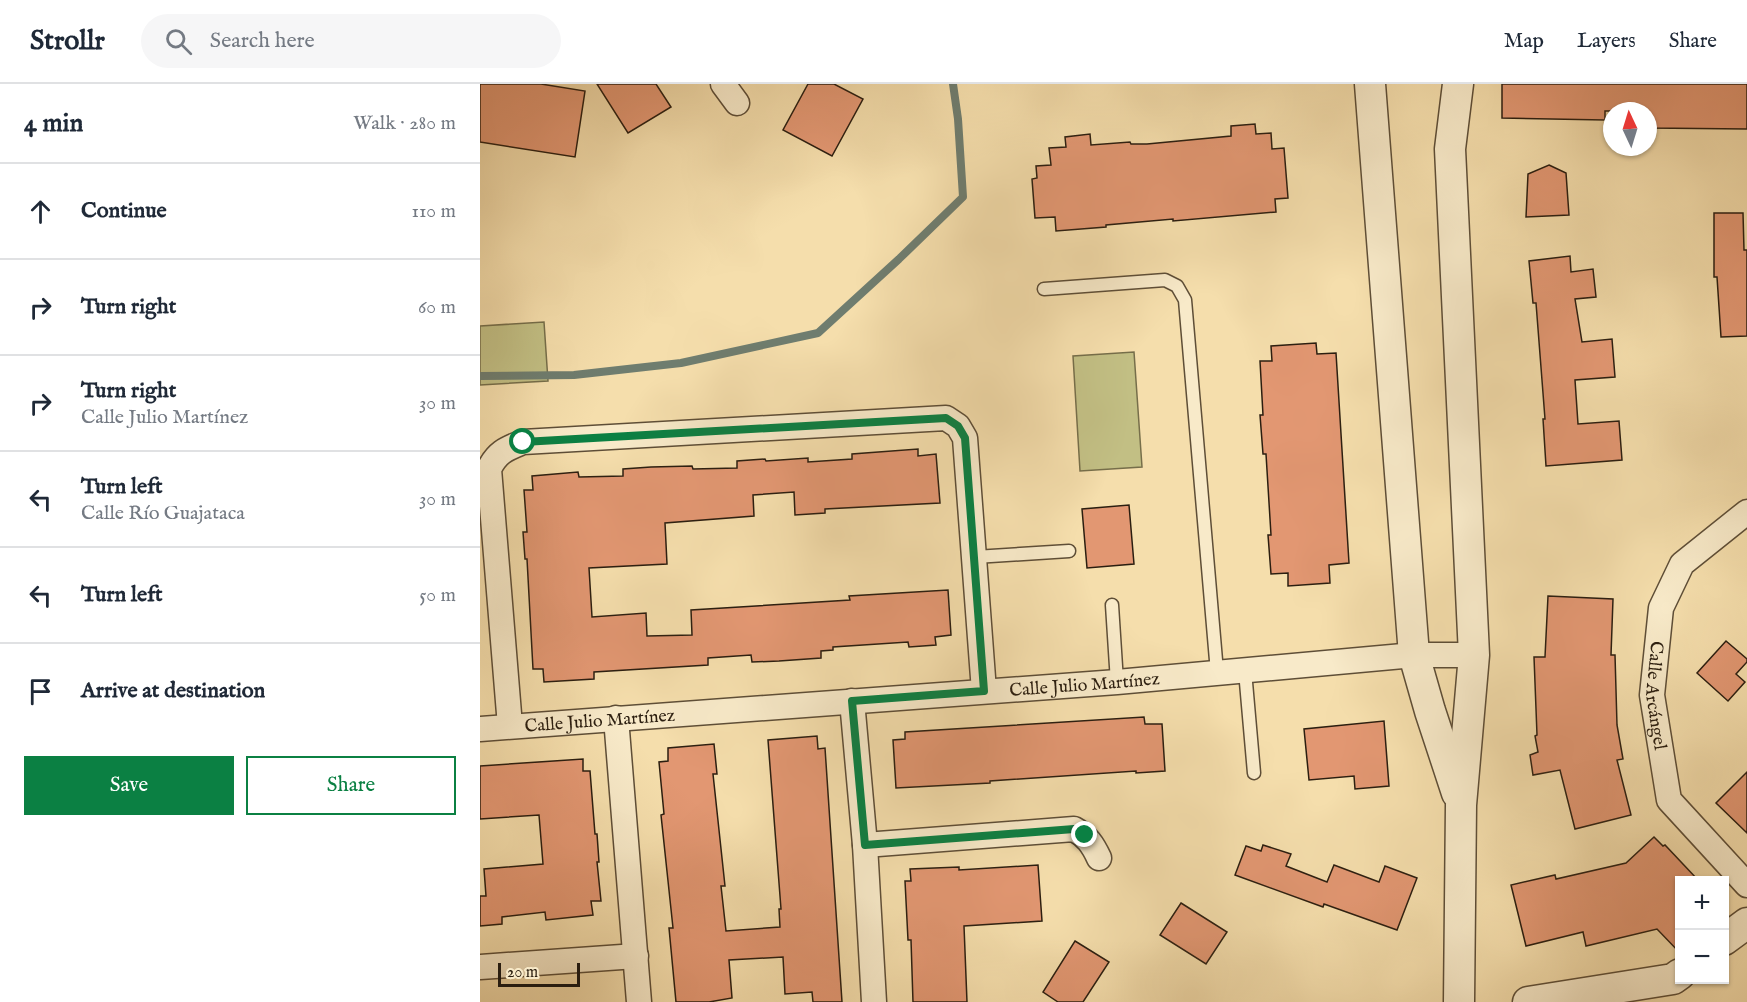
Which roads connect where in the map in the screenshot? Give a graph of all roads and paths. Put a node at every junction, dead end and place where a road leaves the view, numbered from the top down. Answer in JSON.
{"nodes":[{"id":1,"x":723,"y":84,"type":"edge"},
{"id":2,"x":1370,"y":84,"type":"edge"},
{"id":3,"x":1458,"y":84,"type":"edge"},
{"id":4,"x":737,"y":103,"type":"dead end"},
{"id":5,"x":1044,"y":289,"type":"dead end"},
{"id":6,"x":1747,"y":512,"type":"edge"},
{"id":7,"x":1069,"y":551,"type":"dead end"},
{"id":8,"x":975,"y":557,"type":"junction"},
{"id":9,"x":1112,"y":604,"type":"dead end"},
{"id":10,"x":1414,"y":655,"type":"junction"},
{"id":11,"x":1474,"y":655,"type":"junction"},
{"id":12,"x":1245,"y":671,"type":"junction"},
{"id":13,"x":1217,"y":672,"type":"junction"},
{"id":14,"x":1117,"y":682,"type":"junction"},
{"id":15,"x":984,"y":691,"type":"junction"},
{"id":16,"x":852,"y":701,"type":"junction"},
{"id":17,"x":616,"y":718,"type":"junction"},
{"id":18,"x":510,"y":726,"type":"junction"},
{"id":19,"x":480,"y":729,"type":"edge"},
{"id":20,"x":1254,"y":773,"type":"dead end"},
{"id":21,"x":1461,"y":805,"type":"junction"},
{"id":22,"x":865,"y":845,"type":"junction"},
{"id":23,"x":1099,"y":858,"type":"dead end"},
{"id":24,"x":1747,"y":885,"type":"edge"},
{"id":25,"x":1747,"y":923,"type":"edge"},
{"id":26,"x":1729,"y":937,"type":"edge"},
{"id":27,"x":636,"y":956,"type":"junction"},
{"id":28,"x":480,"y":967,"type":"edge"},
{"id":29,"x":1675,"y":978,"type":"edge"},
{"id":30,"x":639,"y":1002,"type":"edge"},
{"id":31,"x":874,"y":1002,"type":"edge"},
{"id":32,"x":1459,"y":1002,"type":"edge"},
{"id":33,"x":1528,"y":1002,"type":"edge"}],
"edges":[{"from":1,"to":4,"type":"street"},
{"from":2,"to":10,"type":"street"},
{"from":3,"to":11,"type":"street"},
{"from":5,"to":13,"type":"lane"},
{"from":6,"to":24,"type":"street","name":"Calle Arcángel"},
{"from":7,"to":8,"type":"lane"},
{"from":8,"to":15,"type":"street"},
{"from":8,"to":18,"type":"street"},
{"from":9,"to":14,"type":"lane"},
{"from":10,"to":11,"type":"street","name":"Calle Julio Martínez"},
{"from":10,"to":12,"type":"street","name":"Calle Julio Martínez"},
{"from":10,"to":21,"type":"street"},
{"from":11,"to":21,"type":"street"},
{"from":12,"to":13,"type":"street","name":"Calle Julio Martínez"},
{"from":12,"to":20,"type":"lane"},
{"from":13,"to":14,"type":"street","name":"Calle Julio Martínez"},
{"from":14,"to":15,"type":"street","name":"Calle Julio Martínez"},
{"from":15,"to":16,"type":"street","name":"Calle Julio Martínez"},
{"from":16,"to":17,"type":"street","name":"Calle Julio Martínez"},
{"from":16,"to":22,"type":"street"},
{"from":17,"to":18,"type":"street","name":"Calle Julio Martínez"},
{"from":17,"to":27,"type":"street"},
{"from":18,"to":19,"type":"street","name":"Calle Julio Martínez"},
{"from":21,"to":32,"type":"street"},
{"from":22,"to":23,"type":"street"},
{"from":22,"to":31,"type":"street"},
{"from":25,"to":26,"type":"street"},
{"from":27,"to":28,"type":"street"},
{"from":27,"to":30,"type":"street"},
{"from":29,"to":33,"type":"street"}]}
